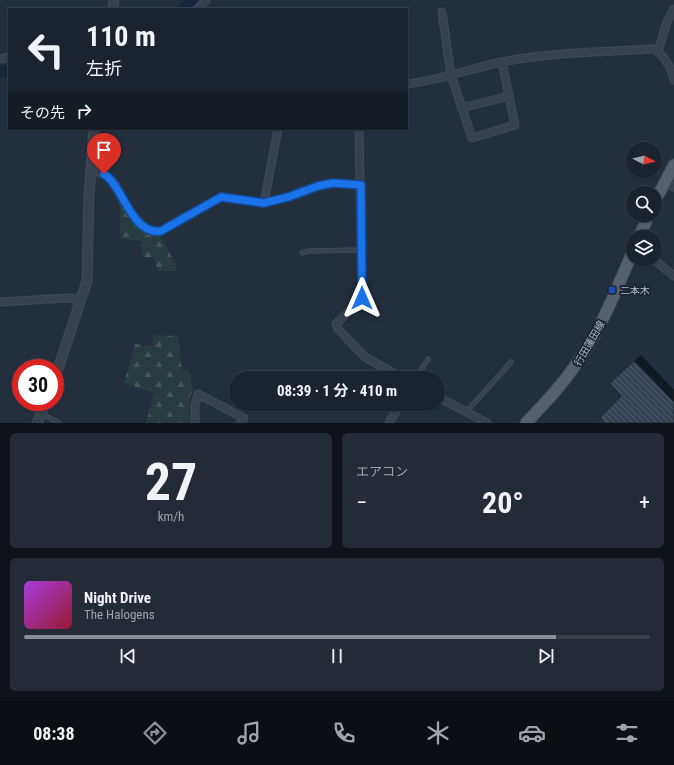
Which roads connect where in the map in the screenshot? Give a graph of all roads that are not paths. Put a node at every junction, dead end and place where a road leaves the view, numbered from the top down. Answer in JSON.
{"nodes":[{"id":1,"x":206,"y":0,"type":"edge"},
{"id":2,"x":198,"y":8,"type":"edge"},
{"id":3,"x":674,"y":9,"type":"edge"},
{"id":4,"x":442,"y":12,"type":"dead end"},
{"id":5,"x":658,"y":51,"type":"junction"},
{"id":6,"x":502,"y":62,"type":"junction"},
{"id":7,"x":451,"y":76,"type":"junction"},
{"id":8,"x":674,"y":80,"type":"edge"},
{"id":9,"x":408,"y":84,"type":"edge"},
{"id":10,"x":509,"y":96,"type":"junction"},
{"id":11,"x":462,"y":108,"type":"junction"},
{"id":12,"x":94,"y":130,"type":"edge"},
{"id":13,"x":278,"y":130,"type":"edge"},
{"id":14,"x":359,"y":130,"type":"edge"},
{"id":15,"x":674,"y":165,"type":"edge"},
{"id":16,"x":91,"y":170,"type":"junction"},
{"id":17,"x":361,"y":185,"type":"junction"},
{"id":18,"x":669,"y":185,"type":"edge"},
{"id":19,"x":662,"y":193,"type":"edge"},
{"id":20,"x":264,"y":203,"type":"junction"},
{"id":21,"x":361,"y":250,"type":"junction"},
{"id":22,"x":302,"y":253,"type":"dead end"},
{"id":23,"x":626,"y":266,"type":"edge"},
{"id":24,"x":662,"y":266,"type":"edge"},
{"id":25,"x":674,"y":276,"type":"edge"},
{"id":26,"x":82,"y":299,"type":"junction"},
{"id":27,"x":0,"y":302,"type":"edge"},
{"id":28,"x":61,"y":359,"type":"edge"},
{"id":29,"x":428,"y":359,"type":"dead end"},
{"id":30,"x":511,"y":362,"type":"dead end"},
{"id":31,"x":390,"y":371,"type":"edge"},
{"id":32,"x":420,"y":371,"type":"edge"},
{"id":33,"x":445,"y":400,"type":"edge"},
{"id":34,"x":42,"y":411,"type":"edge"},
{"id":35,"x":396,"y":411,"type":"edge"},
{"id":36,"x":467,"y":411,"type":"junction"},
{"id":37,"x":41,"y":414,"type":"junction"},
{"id":38,"x":37,"y":423,"type":"edge"},
{"id":39,"x":59,"y":423,"type":"edge"},
{"id":40,"x":195,"y":423,"type":"edge"},
{"id":41,"x":241,"y":423,"type":"edge"},
{"id":42,"x":389,"y":423,"type":"edge"},
{"id":43,"x":487,"y":423,"type":"edge"},
{"id":44,"x":526,"y":423,"type":"edge"}],
"edges":[{"from":1,"to":2,"type":"street"},
{"from":3,"to":5,"type":"street"},
{"from":4,"to":7,"type":"street"},
{"from":5,"to":6,"type":"street"},
{"from":5,"to":8,"type":"street"},
{"from":6,"to":7,"type":"street"},
{"from":6,"to":10,"type":"street"},
{"from":7,"to":9,"type":"street"},
{"from":7,"to":11,"type":"street"},
{"from":10,"to":11,"type":"street"},
{"from":10,"to":11,"type":"street"},
{"from":12,"to":16,"type":"street"},
{"from":13,"to":20,"type":"street"},
{"from":14,"to":17,"type":"street"},
{"from":15,"to":18,"type":"main road"},
{"from":16,"to":20,"type":"street"},
{"from":16,"to":26,"type":"street"},
{"from":17,"to":20,"type":"street"},
{"from":17,"to":21,"type":"street"},
{"from":18,"to":19,"type":"main road"},
{"from":21,"to":22,"type":"lane"},
{"from":21,"to":31,"type":"street"},
{"from":23,"to":44,"type":"main road","name":"行田蓮田線"},
{"from":24,"to":25,"type":"street"},
{"from":26,"to":27,"type":"street"},
{"from":26,"to":28,"type":"street"},
{"from":29,"to":32,"type":"lane"},
{"from":30,"to":36,"type":"lane"},
{"from":33,"to":36,"type":"street"},
{"from":34,"to":37,"type":"street"},
{"from":35,"to":42,"type":"street"},
{"from":36,"to":43,"type":"street"},
{"from":37,"to":38,"type":"street"},
{"from":37,"to":39,"type":"lane"},
{"from":40,"to":41,"type":"street"}]}
